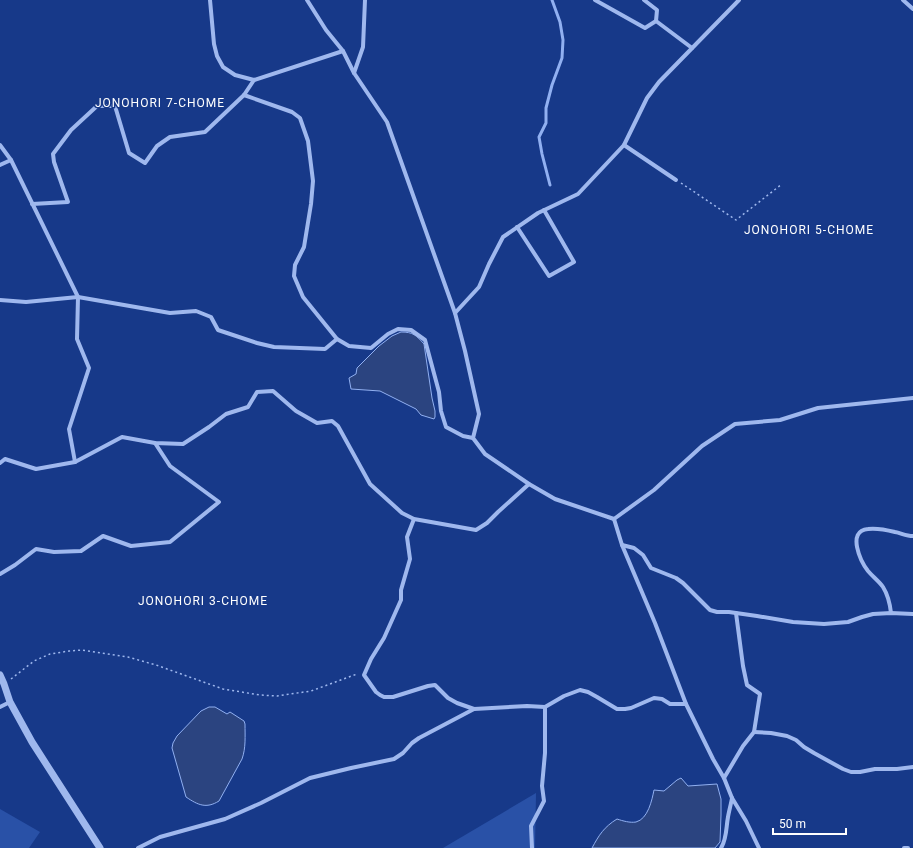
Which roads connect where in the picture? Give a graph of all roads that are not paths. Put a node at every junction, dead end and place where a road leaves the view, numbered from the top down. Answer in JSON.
{"nodes":[{"id":1,"x":210,"y":0,"type":"edge"},
{"id":2,"x":308,"y":0,"type":"edge"},
{"id":3,"x":365,"y":0,"type":"edge"},
{"id":4,"x":595,"y":0,"type":"edge"},
{"id":5,"x":644,"y":0,"type":"edge"},
{"id":6,"x":739,"y":0,"type":"edge"},
{"id":7,"x":903,"y":0,"type":"edge"},
{"id":8,"x":913,"y":9,"type":"edge"},
{"id":9,"x":656,"y":21,"type":"junction"},
{"id":10,"x":692,"y":48,"type":"junction"},
{"id":11,"x":343,"y":51,"type":"junction"},
{"id":12,"x":354,"y":73,"type":"junction"},
{"id":13,"x":254,"y":80,"type":"junction"},
{"id":14,"x":244,"y":95,"type":"junction"},
{"id":15,"x":0,"y":145,"type":"edge"},
{"id":16,"x":624,"y":145,"type":"junction"},
{"id":17,"x":11,"y":160,"type":"junction"},
{"id":18,"x":0,"y":165,"type":"edge"},
{"id":19,"x":676,"y":180,"type":"road end"},
{"id":20,"x":32,"y":204,"type":"junction"},
{"id":21,"x":544,"y":210,"type":"junction"},
{"id":22,"x":517,"y":227,"type":"junction"},
{"id":23,"x":78,"y":297,"type":"junction"},
{"id":24,"x":0,"y":300,"type":"edge"},
{"id":25,"x":456,"y":313,"type":"junction"},
{"id":26,"x":337,"y":339,"type":"junction"},
{"id":27,"x":913,"y":398,"type":"edge"},
{"id":28,"x":473,"y":438,"type":"junction"},
{"id":29,"x":155,"y":443,"type":"junction"},
{"id":30,"x":75,"y":462,"type":"junction"},
{"id":31,"x":0,"y":463,"type":"edge"},
{"id":32,"x":529,"y":484,"type":"junction"},
{"id":33,"x":414,"y":519,"type":"junction"},
{"id":34,"x":614,"y":519,"type":"junction"},
{"id":35,"x":913,"y":536,"type":"edge"},
{"id":36,"x":622,"y":545,"type":"junction"},
{"id":37,"x":0,"y":574,"type":"edge"},
{"id":38,"x":736,"y":613,"type":"junction"},
{"id":39,"x":891,"y":613,"type":"junction"},
{"id":40,"x":913,"y":614,"type":"edge"},
{"id":41,"x":0,"y":675,"type":"edge"},
{"id":42,"x":10,"y":702,"type":"junction"},
{"id":43,"x":686,"y":704,"type":"junction"},
{"id":44,"x":0,"y":707,"type":"edge"},
{"id":45,"x":545,"y":707,"type":"junction"},
{"id":46,"x":474,"y":709,"type":"junction"},
{"id":47,"x":754,"y":732,"type":"junction"},
{"id":48,"x":913,"y":767,"type":"edge"},
{"id":49,"x":724,"y":778,"type":"junction"},
{"id":50,"x":732,"y":798,"type":"junction"},
{"id":51,"x":98,"y":847,"type":"edge"},
{"id":52,"x":138,"y":848,"type":"edge"},
{"id":53,"x":532,"y":848,"type":"edge"},
{"id":54,"x":721,"y":848,"type":"edge"},
{"id":55,"x":759,"y":848,"type":"edge"},
{"id":56,"x":904,"y":848,"type":"edge"},
{"id":57,"x":908,"y":848,"type":"edge"}],
"edges":[{"from":1,"to":13,"type":"street"},
{"from":2,"to":11,"type":"street"},
{"from":3,"to":12,"type":"street"},
{"from":4,"to":9,"type":"street"},
{"from":5,"to":9,"type":"street"},
{"from":6,"to":10,"type":"street"},
{"from":7,"to":8,"type":"street"},
{"from":9,"to":10,"type":"street"},
{"from":10,"to":16,"type":"street"},
{"from":11,"to":12,"type":"street"},
{"from":11,"to":13,"type":"street"},
{"from":12,"to":25,"type":"street"},
{"from":13,"to":14,"type":"street"},
{"from":14,"to":20,"type":"street"},
{"from":14,"to":26,"type":"street"},
{"from":15,"to":17,"type":"street"},
{"from":16,"to":19,"type":"street"},
{"from":16,"to":21,"type":"street"},
{"from":17,"to":18,"type":"street"},
{"from":17,"to":20,"type":"street"},
{"from":20,"to":23,"type":"street"},
{"from":21,"to":22,"type":"street"},
{"from":21,"to":22,"type":"street"},
{"from":22,"to":25,"type":"street"},
{"from":23,"to":24,"type":"street"},
{"from":23,"to":26,"type":"street"},
{"from":23,"to":30,"type":"street"},
{"from":25,"to":28,"type":"street"},
{"from":26,"to":28,"type":"street"},
{"from":27,"to":34,"type":"street"},
{"from":28,"to":32,"type":"street"},
{"from":29,"to":30,"type":"street"},
{"from":29,"to":33,"type":"street"},
{"from":29,"to":37,"type":"street"},
{"from":30,"to":31,"type":"street"},
{"from":32,"to":33,"type":"street"},
{"from":32,"to":34,"type":"street"},
{"from":33,"to":46,"type":"street"},
{"from":34,"to":36,"type":"street"},
{"from":35,"to":39,"type":"street"},
{"from":36,"to":38,"type":"street"},
{"from":36,"to":43,"type":"street"},
{"from":38,"to":39,"type":"street"},
{"from":38,"to":47,"type":"street"},
{"from":39,"to":40,"type":"street"},
{"from":41,"to":42,"type":"street"},
{"from":42,"to":44,"type":"street"},
{"from":42,"to":51,"type":"street"},
{"from":43,"to":45,"type":"street"},
{"from":43,"to":49,"type":"street"},
{"from":45,"to":46,"type":"street"},
{"from":45,"to":53,"type":"street"},
{"from":46,"to":52,"type":"street"},
{"from":47,"to":48,"type":"street"},
{"from":47,"to":49,"type":"street"},
{"from":49,"to":50,"type":"street"},
{"from":50,"to":54,"type":"street"},
{"from":50,"to":55,"type":"street"},
{"from":56,"to":57,"type":"street"}]}
